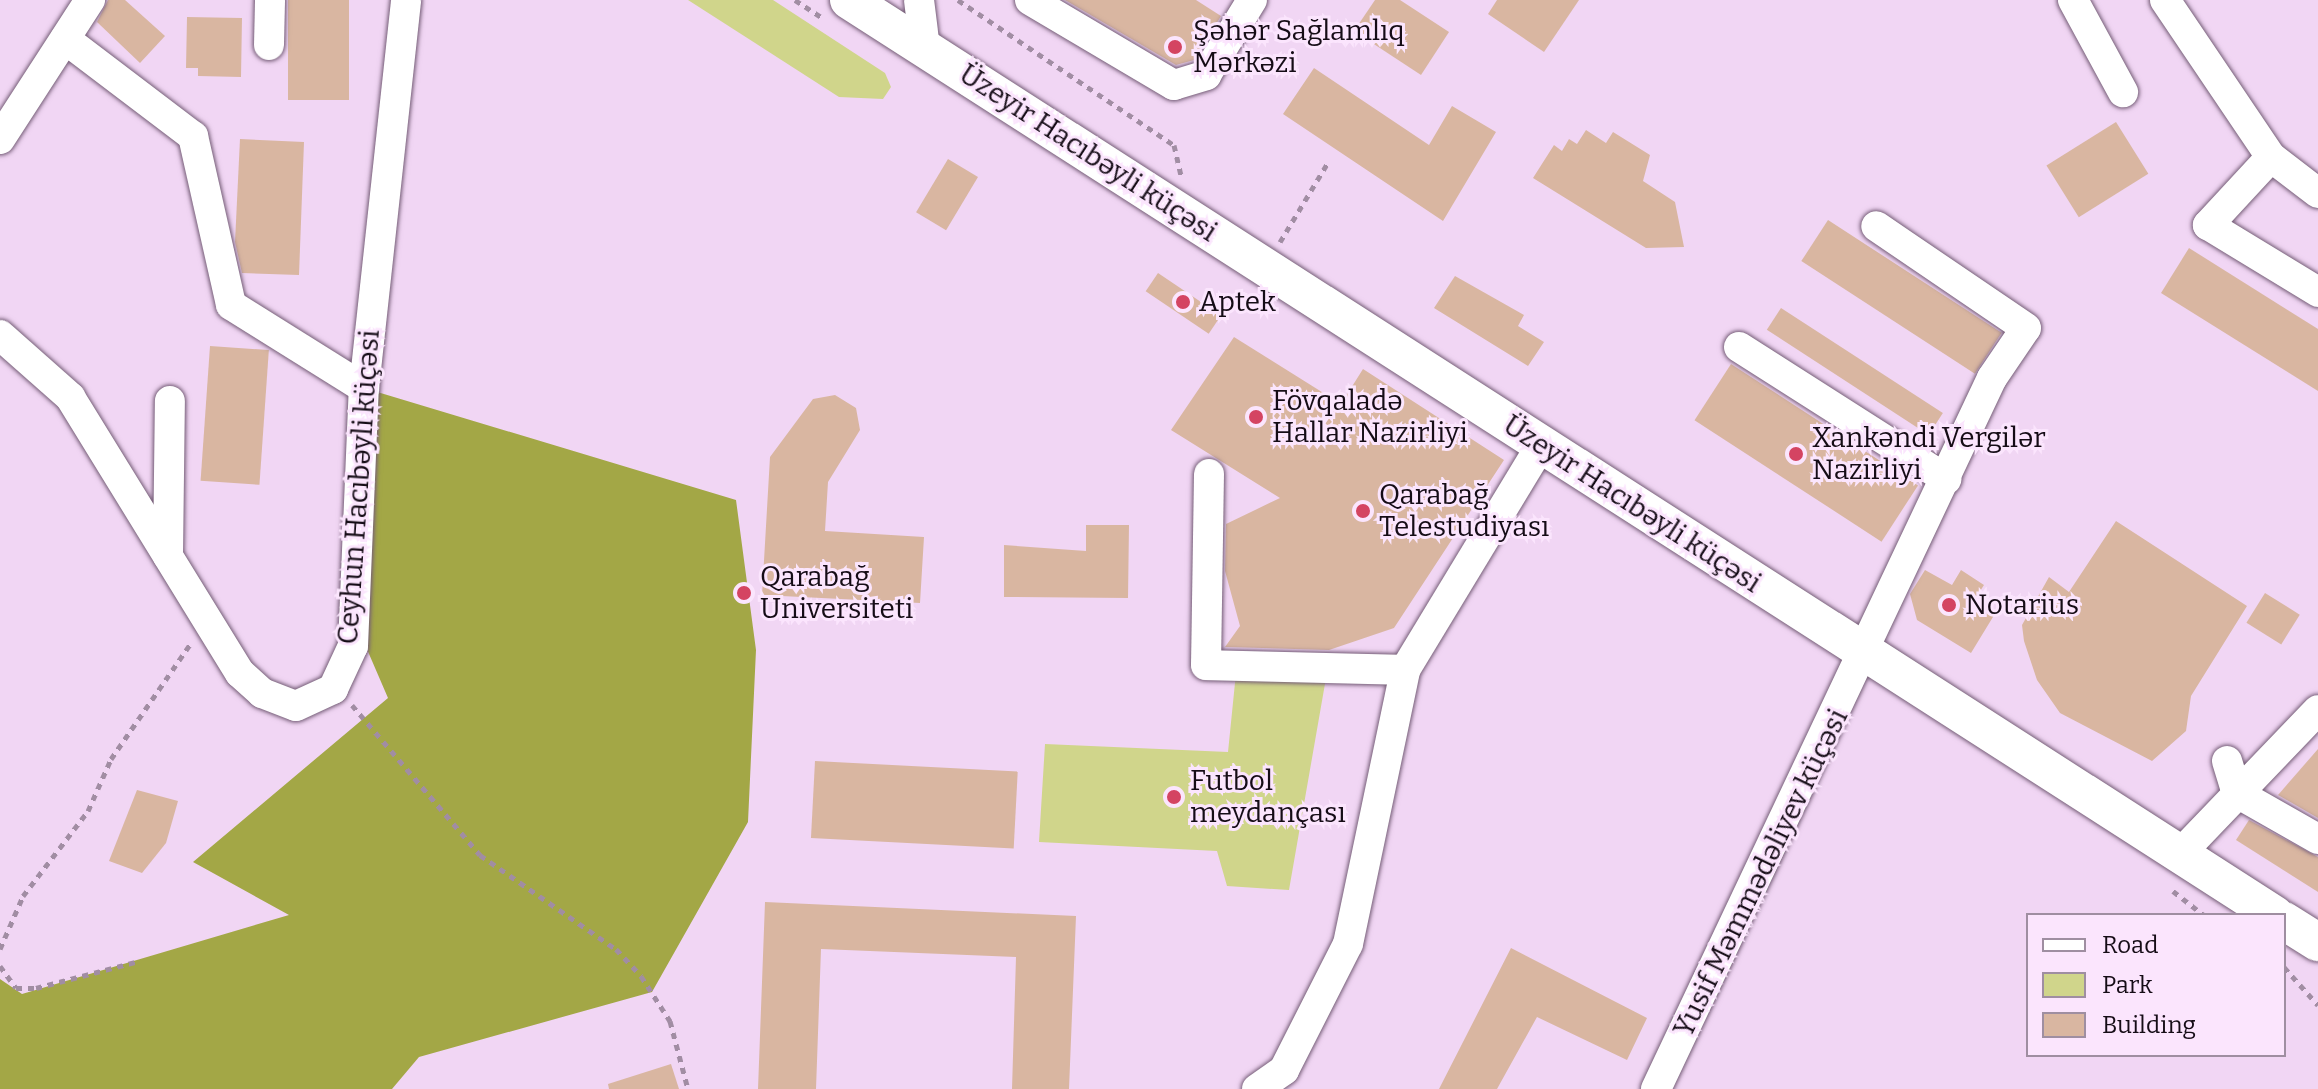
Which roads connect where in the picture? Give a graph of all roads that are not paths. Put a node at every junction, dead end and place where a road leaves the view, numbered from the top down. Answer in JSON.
{"nodes":[{"id":1,"x":90,"y":0,"type":"edge"},
{"id":2,"x":270,"y":0,"type":"edge"},
{"id":3,"x":406,"y":0,"type":"edge"},
{"id":4,"x":849,"y":0,"type":"edge"},
{"id":5,"x":919,"y":0,"type":"edge"},
{"id":6,"x":1030,"y":0,"type":"edge"},
{"id":7,"x":1252,"y":0,"type":"edge"},
{"id":8,"x":2073,"y":0,"type":"edge"},
{"id":9,"x":2165,"y":0,"type":"edge"},
{"id":10,"x":65,"y":39,"type":"junction"},
{"id":11,"x":269,"y":45,"type":"dead end"},
{"id":12,"x":925,"y":48,"type":"junction"},
{"id":13,"x":2123,"y":92,"type":"dead end"},
{"id":14,"x":0,"y":139,"type":"edge"},
{"id":15,"x":2271,"y":157,"type":"junction"},
{"id":16,"x":2318,"y":193,"type":"edge"},
{"id":17,"x":1876,"y":226,"type":"dead end"},
{"id":18,"x":2318,"y":292,"type":"edge"},
{"id":19,"x":0,"y":335,"type":"edge"},
{"id":20,"x":1739,"y":347,"type":"dead end"},
{"id":21,"x":364,"y":388,"type":"junction"},
{"id":22,"x":170,"y":401,"type":"dead end"},
{"id":23,"x":1542,"y":444,"type":"junction"},
{"id":24,"x":1209,"y":474,"type":"dead end"},
{"id":25,"x":1946,"y":479,"type":"junction"},
{"id":26,"x":168,"y":556,"type":"junction"},
{"id":27,"x":1864,"y":657,"type":"junction"},
{"id":28,"x":1405,"y":670,"type":"junction"},
{"id":29,"x":2318,"y":710,"type":"edge"},
{"id":30,"x":2227,"y":761,"type":"dead end"},
{"id":31,"x":2237,"y":793,"type":"junction"},
{"id":32,"x":2318,"y":839,"type":"edge"},
{"id":33,"x":2178,"y":856,"type":"junction"},
{"id":34,"x":2272,"y":913,"type":"edge"},
{"id":35,"x":2286,"y":922,"type":"edge"},
{"id":36,"x":2318,"y":942,"type":"edge"},
{"id":37,"x":1257,"y":1089,"type":"edge"},
{"id":38,"x":1656,"y":1089,"type":"edge"}],
"edges":[{"from":1,"to":10,"type":"street"},
{"from":2,"to":11,"type":"street"},
{"from":3,"to":21,"type":"street","name":"Ceyhun Hacıbəyli küçəsi"},
{"from":4,"to":12,"type":"main road","name":"Üzeyir Hacıbəyli küçəsi"},
{"from":5,"to":12,"type":"street"},
{"from":6,"to":7,"type":"street"},
{"from":8,"to":13,"type":"street"},
{"from":9,"to":15,"type":"street"},
{"from":10,"to":14,"type":"street"},
{"from":10,"to":21,"type":"street"},
{"from":12,"to":23,"type":"main road","name":"Üzeyir Hacıbəyli küçəsi"},
{"from":15,"to":16,"type":"street"},
{"from":15,"to":18,"type":"street"},
{"from":17,"to":25,"type":"street","name":"Yusif Məmmədəliyev küçəsi"},
{"from":19,"to":26,"type":"street"},
{"from":20,"to":25,"type":"street"},
{"from":21,"to":26,"type":"street","name":"Ceyhun Hacıbəyli küçəsi"},
{"from":22,"to":26,"type":"street"},
{"from":23,"to":27,"type":"main road","name":"Üzeyir Hacıbəyli küçəsi"},
{"from":23,"to":28,"type":"street"},
{"from":24,"to":28,"type":"street"},
{"from":25,"to":27,"type":"street","name":"Yusif Məmmədəliyev küçəsi"},
{"from":27,"to":33,"type":"main road","name":"Üzeyir Hacıbəyli küçəsi"},
{"from":27,"to":38,"type":"street","name":"Yusif Məmmədəliyev küçəsi"},
{"from":28,"to":37,"type":"street"},
{"from":29,"to":31,"type":"street"},
{"from":30,"to":31,"type":"street"},
{"from":31,"to":32,"type":"street"},
{"from":31,"to":33,"type":"street"},
{"from":33,"to":34,"type":"main road","name":"Üzeyir Hacıbəyli küçəsi"},
{"from":35,"to":36,"type":"main road"}]}
